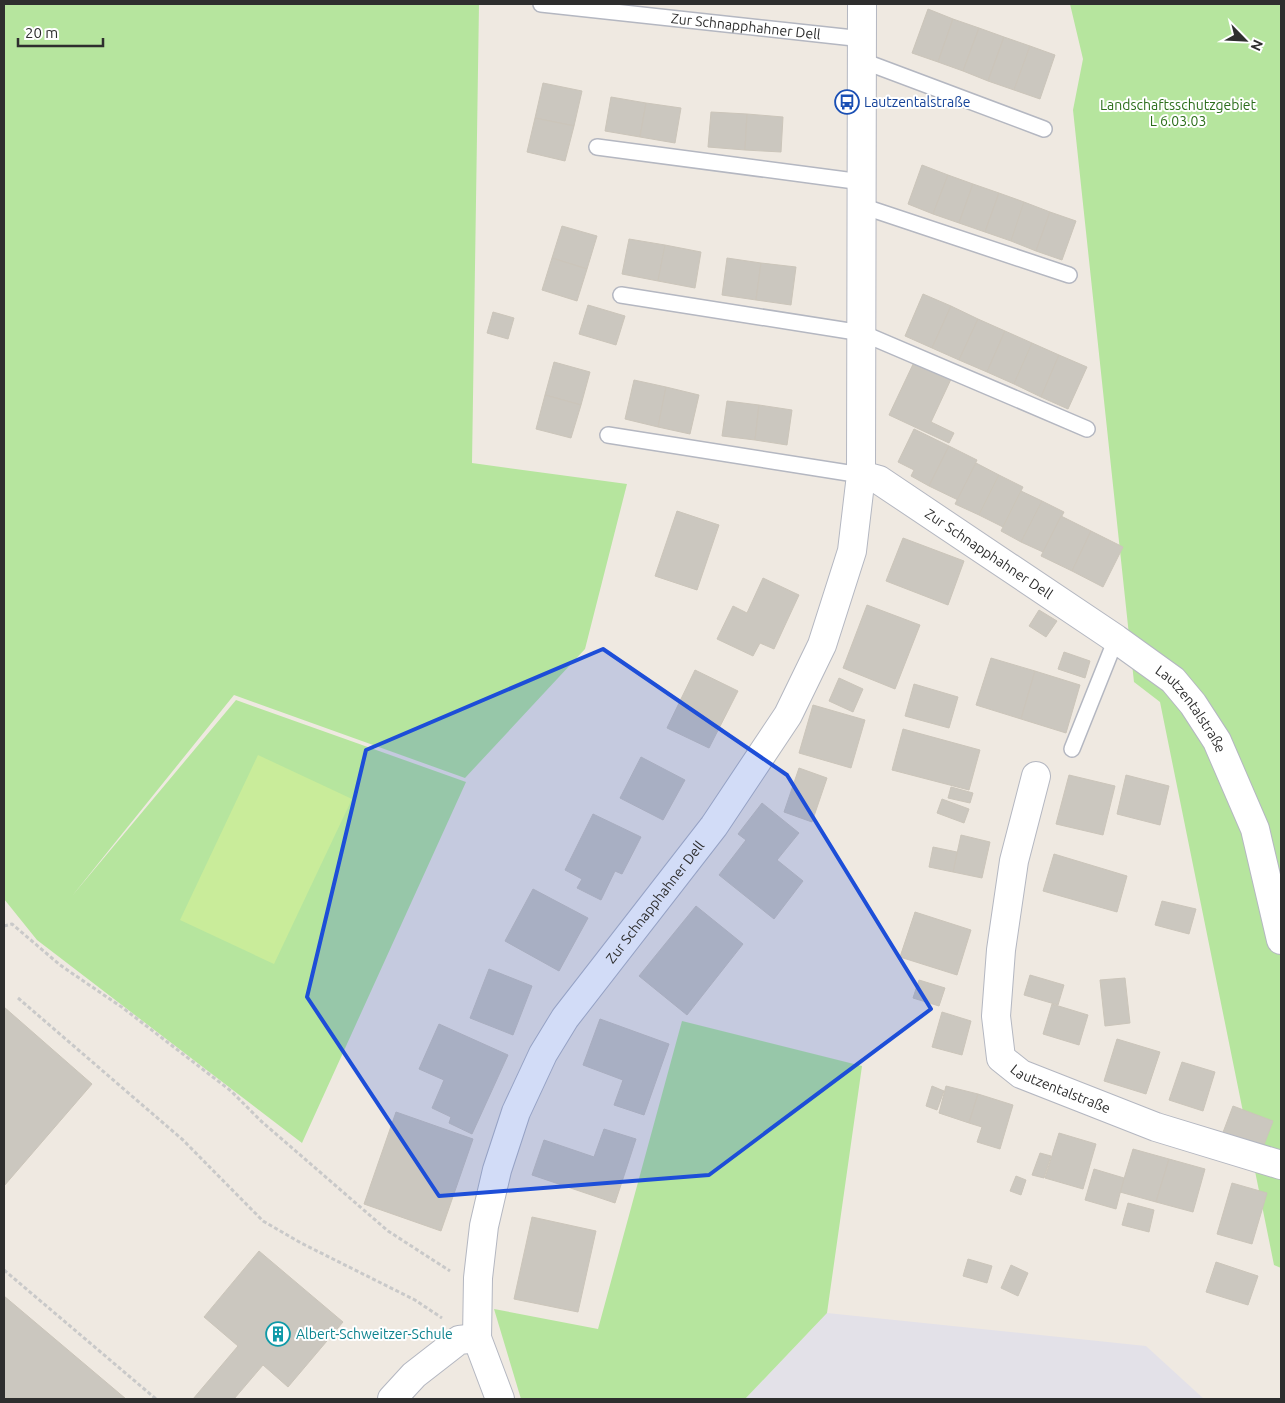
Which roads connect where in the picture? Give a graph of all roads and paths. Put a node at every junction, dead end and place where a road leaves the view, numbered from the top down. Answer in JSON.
{"nodes":[{"id":1,"x":541,"y":4,"type":"edge"},
{"id":2,"x":862,"y":4,"type":"edge"},
{"id":3,"x":863,"y":50,"type":"junction"},
{"id":4,"x":1044,"y":129,"type":"dead end"},
{"id":5,"x":597,"y":147,"type":"dead end"},
{"id":6,"x":862,"y":194,"type":"junction"},
{"id":7,"x":1069,"y":275,"type":"dead end"},
{"id":8,"x":621,"y":295,"type":"dead end"},
{"id":9,"x":862,"y":333,"type":"junction"},
{"id":10,"x":1087,"y":429,"type":"dead end"},
{"id":11,"x":608,"y":435,"type":"dead end"},
{"id":12,"x":861,"y":475,"type":"junction"},
{"id":13,"x":1116,"y":639,"type":"junction"},
{"id":14,"x":1072,"y":749,"type":"dead end"},
{"id":15,"x":1036,"y":776,"type":"dead end"},
{"id":16,"x":4,"y":926,"type":"edge"},
{"id":17,"x":1281,"y":940,"type":"edge"},
{"id":18,"x":18,"y":998,"type":"dead end"},
{"id":19,"x":1281,"y":1165,"type":"edge"},
{"id":20,"x":4,"y":1270,"type":"edge"},
{"id":21,"x":478,"y":1289,"type":"junction"},
{"id":22,"x":468,"y":1339,"type":"junction"},
{"id":23,"x":156,"y":1399,"type":"edge"},
{"id":24,"x":392,"y":1399,"type":"edge"},
{"id":25,"x":500,"y":1399,"type":"edge"}],
"edges":[{"from":1,"to":3,"type":"lane","name":"Zur Schnapphahner Dell"},
{"from":2,"to":3,"type":"street","name":"Zur Schnapphahner Dell"},
{"from":3,"to":4,"type":"lane","name":"Zur Schnapphahner Dell"},
{"from":3,"to":6,"type":"street","name":"Zur Schnapphahner Dell"},
{"from":5,"to":6,"type":"lane"},
{"from":6,"to":7,"type":"lane"},
{"from":6,"to":9,"type":"street","name":"Zur Schnapphahner Dell"},
{"from":8,"to":9,"type":"lane"},
{"from":9,"to":10,"type":"lane"},
{"from":9,"to":12,"type":"street","name":"Zur Schnapphahner Dell"},
{"from":11,"to":12,"type":"lane","name":"Zur Schnapphahner Dell"},
{"from":12,"to":13,"type":"street","name":"Zur Schnapphahner Dell"},
{"from":12,"to":21,"type":"street","name":"Zur Schnapphahner Dell"},
{"from":13,"to":14,"type":"lane"},
{"from":13,"to":17,"type":"street","name":"Lautzentalstraße"},
{"from":15,"to":19,"type":"street","name":"Lautzentalstraße"},
{"from":16,"to":21,"type":"path"},
{"from":18,"to":22,"type":"path"},
{"from":20,"to":23,"type":"path"},
{"from":21,"to":22,"type":"street","name":"Zur Schnapphahner Dell"},
{"from":22,"to":24,"type":"street"},
{"from":22,"to":25,"type":"street","name":"Zur Schnapphahner Dell"}]}
